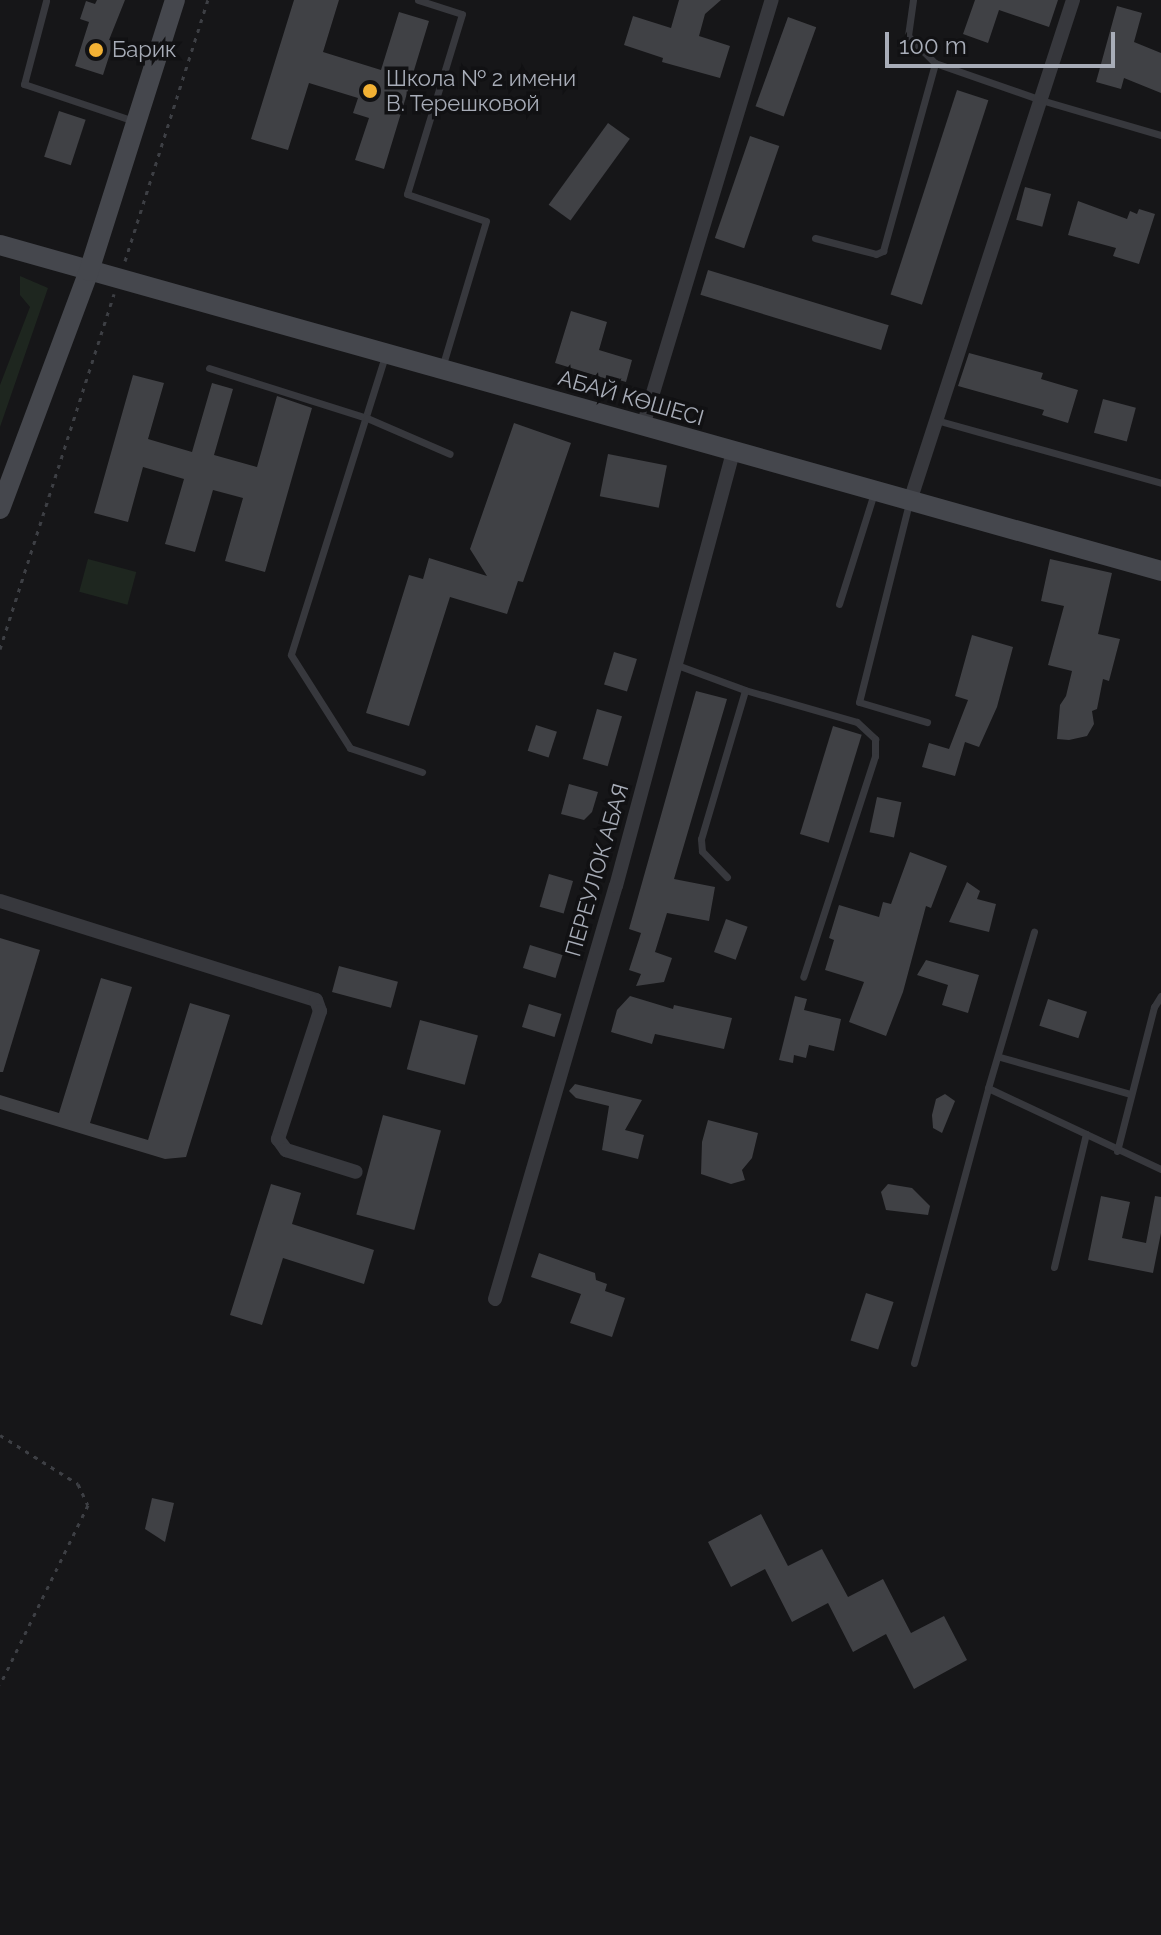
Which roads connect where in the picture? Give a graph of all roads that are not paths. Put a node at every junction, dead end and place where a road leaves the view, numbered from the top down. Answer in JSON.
{"nodes":[{"id":1,"x":175,"y":0,"type":"edge"},
{"id":2,"x":418,"y":0,"type":"edge"},
{"id":3,"x":772,"y":0,"type":"edge"},
{"id":4,"x":913,"y":0,"type":"edge"},
{"id":5,"x":1073,"y":0,"type":"edge"},
{"id":6,"x":46,"y":1,"type":"edge"},
{"id":7,"x":935,"y":63,"type":"junction"},
{"id":8,"x":1041,"y":100,"type":"junction"},
{"id":9,"x":137,"y":122,"type":"junction"},
{"id":10,"x":1161,"y":135,"type":"edge"},
{"id":11,"x":815,"y":238,"type":"dead end"},
{"id":12,"x":0,"y":245,"type":"edge"},
{"id":13,"x":89,"y":271,"type":"junction"},
{"id":14,"x":386,"y":354,"type":"junction"},
{"id":15,"x":209,"y":368,"type":"dead end"},
{"id":16,"x":441,"y":370,"type":"junction"},
{"id":17,"x":367,"y":418,"type":"junction"},
{"id":18,"x":936,"y":420,"type":"junction"},
{"id":19,"x":643,"y":426,"type":"junction"},
{"id":20,"x":733,"y":451,"type":"junction"},
{"id":21,"x":450,"y":454,"type":"dead end"},
{"id":22,"x":1161,"y":483,"type":"edge"},
{"id":23,"x":875,"y":491,"type":"junction"},
{"id":24,"x":910,"y":501,"type":"junction"},
{"id":25,"x":0,"y":509,"type":"edge"},
{"id":26,"x":1161,"y":571,"type":"edge"},
{"id":27,"x":839,"y":604,"type":"dead end"},
{"id":28,"x":677,"y":665,"type":"junction"},
{"id":29,"x":745,"y":690,"type":"junction"},
{"id":30,"x":927,"y":722,"type":"dead end"},
{"id":31,"x":422,"y":772,"type":"dead end"},
{"id":32,"x":727,"y":877,"type":"dead end"},
{"id":33,"x":0,"y":901,"type":"edge"},
{"id":34,"x":1034,"y":932,"type":"dead end"},
{"id":35,"x":803,"y":977,"type":"dead end"},
{"id":36,"x":1161,"y":996,"type":"edge"},
{"id":37,"x":1000,"y":1057,"type":"junction"},
{"id":38,"x":988,"y":1088,"type":"junction"},
{"id":39,"x":1131,"y":1094,"type":"junction"},
{"id":40,"x":1086,"y":1134,"type":"junction"},
{"id":41,"x":1117,"y":1151,"type":"junction"},
{"id":42,"x":1161,"y":1169,"type":"edge"},
{"id":43,"x":356,"y":1172,"type":"dead end"},
{"id":44,"x":1054,"y":1267,"type":"dead end"},
{"id":45,"x":495,"y":1299,"type":"dead end"},
{"id":46,"x":914,"y":1363,"type":"dead end"}],
"edges":[{"from":1,"to":9,"type":"main road"},
{"from":2,"to":16,"type":"lane"},
{"from":3,"to":19,"type":"street"},
{"from":4,"to":7,"type":"lane"},
{"from":5,"to":8,"type":"street"},
{"from":6,"to":9,"type":"lane"},
{"from":7,"to":8,"type":"lane"},
{"from":7,"to":11,"type":"lane"},
{"from":8,"to":10,"type":"lane"},
{"from":8,"to":18,"type":"street"},
{"from":9,"to":13,"type":"main road"},
{"from":12,"to":13,"type":"main road","name":"АБАЙ КӨШЕСІ"},
{"from":13,"to":14,"type":"main road","name":"АБАЙ КӨШЕСІ"},
{"from":13,"to":25,"type":"main road"},
{"from":14,"to":16,"type":"main road","name":"АБАЙ КӨШЕСІ"},
{"from":14,"to":17,"type":"lane"},
{"from":15,"to":17,"type":"lane"},
{"from":16,"to":19,"type":"main road","name":"АБАЙ КӨШЕСІ"},
{"from":17,"to":21,"type":"lane"},
{"from":17,"to":31,"type":"lane"},
{"from":18,"to":22,"type":"lane"},
{"from":18,"to":24,"type":"street"},
{"from":19,"to":20,"type":"main road","name":"АБАЙ КӨШЕСІ"},
{"from":20,"to":23,"type":"main road","name":"АБАЙ КӨШЕСІ"},
{"from":20,"to":28,"type":"street","name":"ПЕРЕУЛОК АБАЯ"},
{"from":23,"to":24,"type":"main road","name":"АБАЙ КӨШЕСІ"},
{"from":23,"to":27,"type":"lane"},
{"from":24,"to":26,"type":"main road","name":"АБАЙ КӨШЕСІ"},
{"from":24,"to":30,"type":"lane"},
{"from":28,"to":29,"type":"lane"},
{"from":28,"to":45,"type":"street","name":"ПЕРЕУЛОК АБАЯ"},
{"from":29,"to":32,"type":"lane"},
{"from":29,"to":35,"type":"lane"},
{"from":33,"to":43,"type":"street"},
{"from":34,"to":37,"type":"lane"},
{"from":36,"to":39,"type":"lane"},
{"from":37,"to":38,"type":"lane"},
{"from":37,"to":39,"type":"lane"},
{"from":38,"to":40,"type":"lane"},
{"from":38,"to":46,"type":"lane"},
{"from":39,"to":41,"type":"lane"},
{"from":40,"to":41,"type":"lane"},
{"from":40,"to":44,"type":"lane"},
{"from":41,"to":42,"type":"lane"}]}
